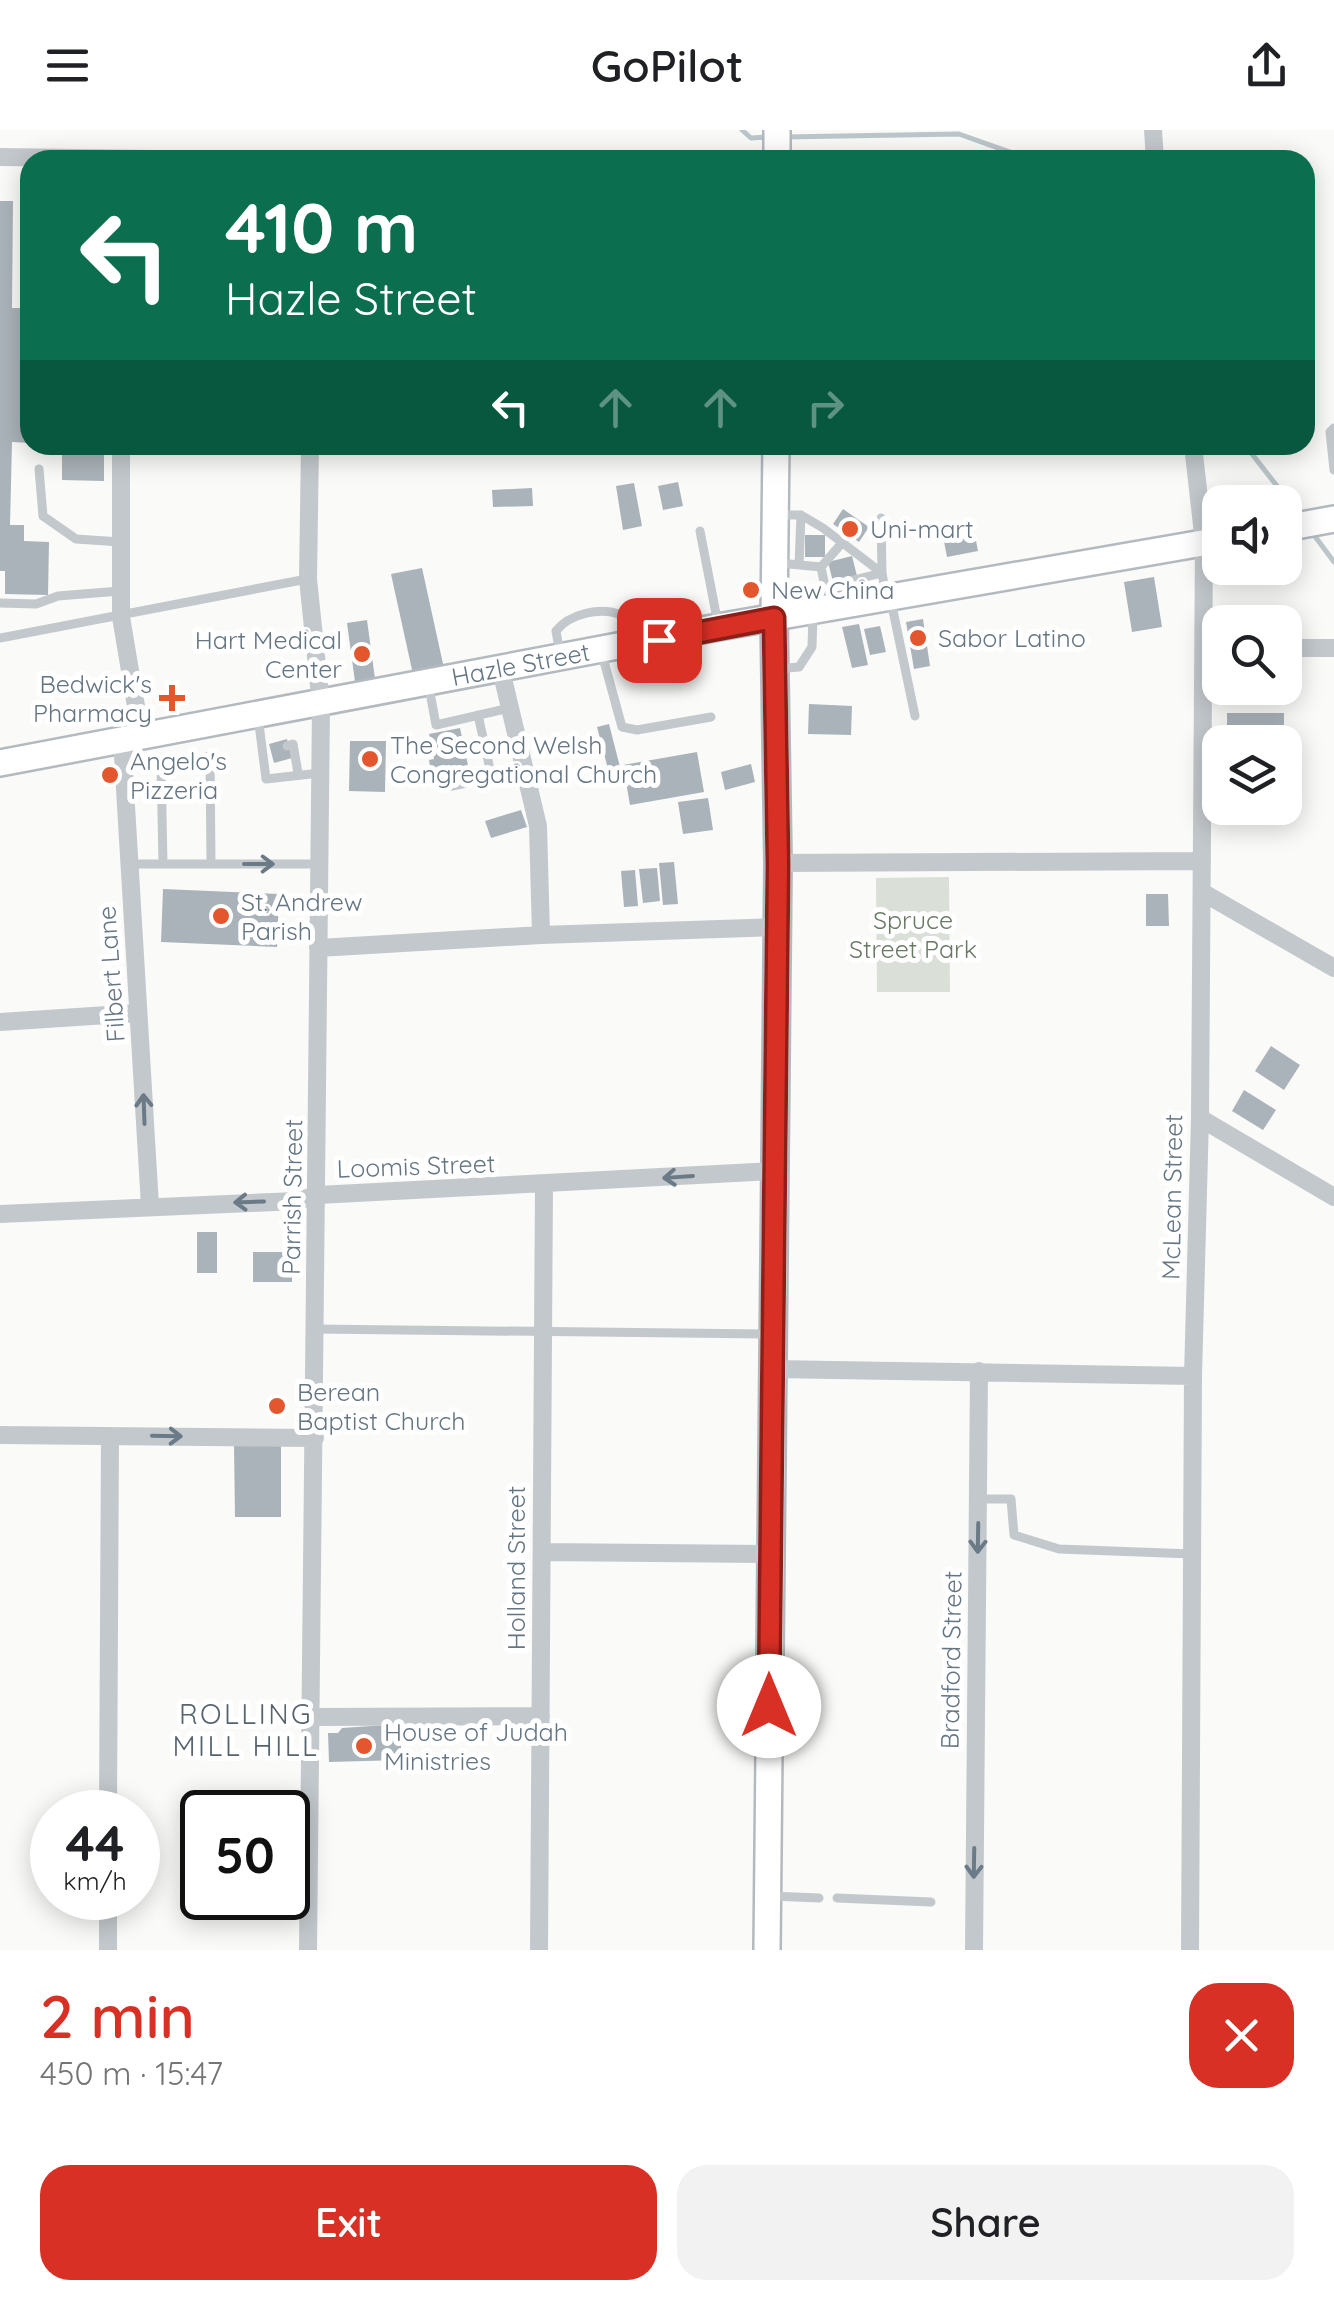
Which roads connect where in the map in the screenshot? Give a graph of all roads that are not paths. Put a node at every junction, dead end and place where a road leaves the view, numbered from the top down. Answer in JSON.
{"nodes":[{"id":1,"x":1334,"y":428,"type":"edge"},
{"id":2,"x":121,"y":455,"type":"edge"},
{"id":3,"x":310,"y":455,"type":"edge"},
{"id":4,"x":778,"y":455,"type":"edge"},
{"id":5,"x":1194,"y":455,"type":"edge"},
{"id":6,"x":39,"y":469,"type":"dead end"},
{"id":7,"x":1334,"y":470,"type":"edge"},
{"id":8,"x":1202,"y":493,"type":"edge"},
{"id":9,"x":788,"y":515,"type":"junction"},
{"id":10,"x":881,"y":518,"type":"dead end"},
{"id":11,"x":700,"y":530,"type":"dead end"},
{"id":12,"x":122,"y":542,"type":"junction"},
{"id":13,"x":842,"y":543,"type":"junction"},
{"id":14,"x":1202,"y":543,"type":"edge"},
{"id":15,"x":786,"y":564,"type":"junction"},
{"id":16,"x":821,"y":567,"type":"junction"},
{"id":17,"x":308,"y":579,"type":"junction"},
{"id":18,"x":886,"y":590,"type":"junction"},
{"id":19,"x":120,"y":592,"type":"junction"},
{"id":20,"x":823,"y":602,"type":"junction"},
{"id":21,"x":0,"y":603,"type":"edge"},
{"id":22,"x":121,"y":616,"type":"junction"},
{"id":23,"x":774,"y":618,"type":"junction"},
{"id":24,"x":718,"y":627,"type":"junction"},
{"id":25,"x":0,"y":638,"type":"edge"},
{"id":26,"x":629,"y":646,"type":"junction"},
{"id":27,"x":1302,"y":648,"type":"edge"},
{"id":28,"x":1334,"y":648,"type":"edge"},
{"id":29,"x":601,"y":651,"type":"junction"},
{"id":30,"x":560,"y":659,"type":"junction"},
{"id":31,"x":500,"y":670,"type":"junction"},
{"id":32,"x":774,"y":670,"type":"junction"},
{"id":33,"x":428,"y":684,"type":"junction"},
{"id":34,"x":320,"y":705,"type":"junction"},
{"id":35,"x":1209,"y":705,"type":"edge"},
{"id":36,"x":510,"y":708,"type":"junction"},
{"id":37,"x":478,"y":715,"type":"junction"},
{"id":38,"x":258,"y":716,"type":"junction"},
{"id":39,"x":916,"y":716,"type":"dead end"},
{"id":40,"x":711,"y":717,"type":"dead end"},
{"id":41,"x":131,"y":737,"type":"junction"},
{"id":42,"x":291,"y":752,"type":"dead end"},
{"id":43,"x":0,"y":763,"type":"edge"},
{"id":44,"x":298,"y":773,"type":"junction"},
{"id":45,"x":320,"y":773,"type":"junction"},
{"id":46,"x":442,"y":788,"type":"dead end"},
{"id":47,"x":1202,"y":862,"type":"junction"},
{"id":48,"x":129,"y":864,"type":"junction"},
{"id":49,"x":163,"y":864,"type":"junction"},
{"id":50,"x":212,"y":864,"type":"junction"},
{"id":51,"x":319,"y":864,"type":"junction"},
{"id":52,"x":778,"y":864,"type":"junction"},
{"id":53,"x":1202,"y":892,"type":"junction"},
{"id":54,"x":776,"y":927,"type":"junction"},
{"id":55,"x":541,"y":935,"type":"junction"},
{"id":56,"x":318,"y":948,"type":"junction"},
{"id":57,"x":1334,"y":968,"type":"edge"},
{"id":58,"x":138,"y":1013,"type":"junction"},
{"id":59,"x":0,"y":1022,"type":"edge"},
{"id":60,"x":1200,"y":1118,"type":"junction"},
{"id":61,"x":775,"y":1171,"type":"junction"},
{"id":62,"x":544,"y":1185,"type":"junction"},
{"id":63,"x":318,"y":1195,"type":"junction"},
{"id":64,"x":1334,"y":1197,"type":"edge"},
{"id":65,"x":150,"y":1206,"type":"junction"},
{"id":66,"x":0,"y":1214,"type":"edge"},
{"id":67,"x":315,"y":1329,"type":"junction"},
{"id":68,"x":542,"y":1332,"type":"junction"},
{"id":69,"x":772,"y":1334,"type":"junction"},
{"id":70,"x":772,"y":1369,"type":"junction"},
{"id":71,"x":979,"y":1371,"type":"junction"},
{"id":72,"x":1192,"y":1376,"type":"junction"},
{"id":73,"x":0,"y":1435,"type":"edge"},
{"id":74,"x":110,"y":1436,"type":"junction"},
{"id":75,"x":315,"y":1438,"type":"junction"},
{"id":76,"x":978,"y":1498,"type":"junction"},
{"id":77,"x":542,"y":1552,"type":"junction"},
{"id":78,"x":770,"y":1554,"type":"junction"},
{"id":79,"x":1192,"y":1554,"type":"junction"},
{"id":80,"x":541,"y":1716,"type":"junction"},
{"id":81,"x":309,"y":1717,"type":"junction"},
{"id":82,"x":108,"y":1790,"type":"edge"},
{"id":83,"x":768,"y":1896,"type":"junction"},
{"id":84,"x":819,"y":1898,"type":"dead end"},
{"id":85,"x":836,"y":1898,"type":"dead end"},
{"id":86,"x":932,"y":1902,"type":"dead end"},
{"id":87,"x":108,"y":1920,"type":"edge"},
{"id":88,"x":108,"y":1950,"type":"edge"},
{"id":89,"x":308,"y":1950,"type":"edge"},
{"id":90,"x":539,"y":1950,"type":"edge"},
{"id":91,"x":768,"y":1950,"type":"edge"},
{"id":92,"x":974,"y":1950,"type":"edge"},
{"id":93,"x":1190,"y":1950,"type":"edge"}],
"edges":[{"from":1,"to":7,"type":"lane"},
{"from":2,"to":12,"type":"street","name":"Filbert Lane"},
{"from":3,"to":17,"type":"street","name":"Parrish Street"},
{"from":4,"to":9,"type":"main road"},
{"from":5,"to":8,"type":"street","name":"McLean Street"},
{"from":6,"to":12,"type":"lane"},
{"from":9,"to":13,"type":"lane"},
{"from":9,"to":15,"type":"main road"},
{"from":10,"to":18,"type":"lane"},
{"from":11,"to":24,"type":"lane"},
{"from":12,"to":19,"type":"street","name":"Filbert Lane"},
{"from":13,"to":16,"type":"lane"},
{"from":13,"to":18,"type":"lane"},
{"from":14,"to":18,"type":"main road","name":"Hazle Street"},
{"from":15,"to":16,"type":"lane"},
{"from":15,"to":23,"type":"main road"},
{"from":16,"to":20,"type":"lane"},
{"from":17,"to":22,"type":"lane"},
{"from":17,"to":34,"type":"street","name":"Parrish Street"},
{"from":18,"to":20,"type":"main road","name":"Hazle Street"},
{"from":18,"to":39,"type":"lane"},
{"from":19,"to":21,"type":"lane"},
{"from":19,"to":22,"type":"street","name":"Filbert Lane"},
{"from":20,"to":23,"type":"main road","name":"Hazle Street"},
{"from":20,"to":32,"type":"lane"},
{"from":22,"to":25,"type":"lane"},
{"from":22,"to":41,"type":"street","name":"Filbert Lane"},
{"from":23,"to":24,"type":"main road","name":"Hazle Street"},
{"from":23,"to":32,"type":"main road"},
{"from":24,"to":26,"type":"main road","name":"Hazle Street"},
{"from":26,"to":29,"type":"main road","name":"Hazle Street"},
{"from":26,"to":30,"type":"lane"},
{"from":27,"to":28,"type":"street"},
{"from":29,"to":30,"type":"main road","name":"Hazle Street"},
{"from":29,"to":40,"type":"lane"},
{"from":30,"to":31,"type":"main road","name":"Hazle Street"},
{"from":31,"to":33,"type":"main road","name":"Hazle Street"},
{"from":31,"to":36,"type":"street"},
{"from":32,"to":52,"type":"main road"},
{"from":33,"to":34,"type":"main road","name":"Hazle Street"},
{"from":33,"to":37,"type":"lane"},
{"from":34,"to":38,"type":"main road","name":"Hazle Street"},
{"from":34,"to":45,"type":"street","name":"Parrish Street"},
{"from":35,"to":47,"type":"street","name":"McLean Street"},
{"from":36,"to":37,"type":"lane"},
{"from":36,"to":55,"type":"street"},
{"from":37,"to":46,"type":"lane"},
{"from":38,"to":41,"type":"main road","name":"Hazle Street"},
{"from":38,"to":44,"type":"lane"},
{"from":41,"to":43,"type":"main road","name":"Hazle Street"},
{"from":41,"to":48,"type":"street","name":"Filbert Lane"},
{"from":42,"to":44,"type":"lane"},
{"from":44,"to":45,"type":"lane"},
{"from":45,"to":51,"type":"street","name":"Parrish Street"},
{"from":47,"to":52,"type":"street"},
{"from":47,"to":53,"type":"street","name":"McLean Street"},
{"from":48,"to":49,"type":"lane"},
{"from":48,"to":58,"type":"street","name":"Filbert Lane"},
{"from":49,"to":50,"type":"lane"},
{"from":49,"to":50,"type":"lane"},
{"from":50,"to":51,"type":"lane","one_way":true},
{"from":51,"to":56,"type":"street","name":"Parrish Street"},
{"from":52,"to":54,"type":"main road"},
{"from":53,"to":57,"type":"street"},
{"from":53,"to":60,"type":"street","name":"McLean Street"},
{"from":54,"to":55,"type":"street"},
{"from":54,"to":61,"type":"main road"},
{"from":55,"to":56,"type":"street"},
{"from":56,"to":63,"type":"street","name":"Parrish Street"},
{"from":58,"to":59,"type":"street"},
{"from":65,"to":58,"type":"street","name":"Filbert Lane","one_way":true},
{"from":60,"to":64,"type":"street"},
{"from":60,"to":72,"type":"street","name":"McLean Street"},
{"from":61,"to":62,"type":"street","name":"Loomis Street","one_way":true},
{"from":61,"to":69,"type":"main road"},
{"from":62,"to":63,"type":"street","name":"Loomis Street"},
{"from":62,"to":68,"type":"street","name":"Holland Street"},
{"from":63,"to":65,"type":"street","name":"Loomis Street","one_way":true},
{"from":63,"to":67,"type":"street","name":"Parrish Street"},
{"from":65,"to":66,"type":"street","name":"Loomis Street"},
{"from":67,"to":68,"type":"lane"},
{"from":67,"to":75,"type":"street","name":"Parrish Street"},
{"from":68,"to":69,"type":"lane"},
{"from":68,"to":77,"type":"street","name":"Holland Street"},
{"from":69,"to":70,"type":"main road"},
{"from":70,"to":71,"type":"street"},
{"from":70,"to":78,"type":"main road"},
{"from":71,"to":72,"type":"street"},
{"from":71,"to":76,"type":"street","name":"Bradford Street"},
{"from":72,"to":79,"type":"street","name":"McLean Street"},
{"from":73,"to":74,"type":"street"},
{"from":74,"to":75,"type":"street","one_way":true},
{"from":74,"to":82,"type":"street"},
{"from":75,"to":81,"type":"street","name":"Parrish Street"},
{"from":76,"to":79,"type":"lane"},
{"from":76,"to":92,"type":"street","name":"Bradford Street","one_way":true},
{"from":77,"to":78,"type":"street"},
{"from":77,"to":80,"type":"street","name":"Holland Street"},
{"from":78,"to":83,"type":"main road"},
{"from":79,"to":93,"type":"street","name":"McLean Street"},
{"from":80,"to":81,"type":"street"},
{"from":80,"to":90,"type":"street","name":"Holland Street"},
{"from":81,"to":89,"type":"street","name":"Parrish Street"},
{"from":83,"to":84,"type":"lane"},
{"from":83,"to":91,"type":"main road"},
{"from":85,"to":86,"type":"lane"},
{"from":87,"to":88,"type":"street"}]}
